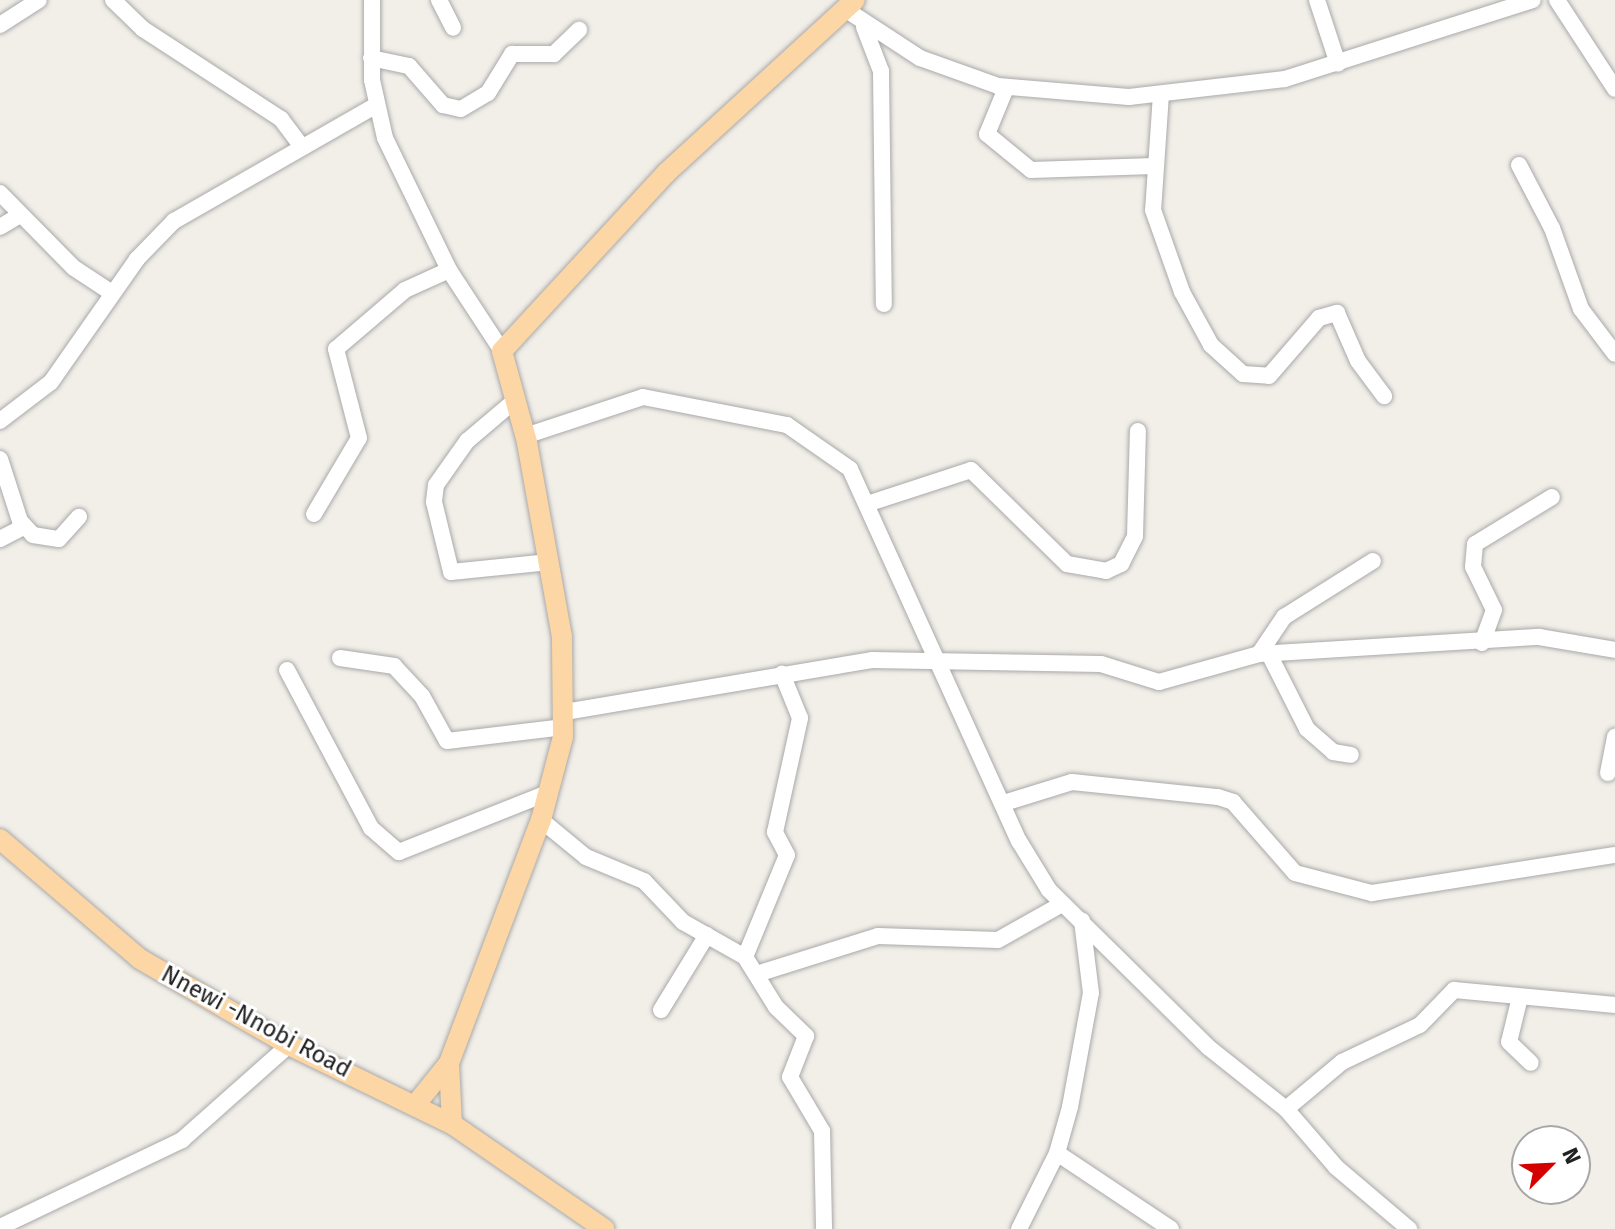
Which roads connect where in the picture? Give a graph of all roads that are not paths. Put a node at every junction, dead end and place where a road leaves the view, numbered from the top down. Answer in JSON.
{"nodes":[{"id":1,"x":39,"y":0,"type":"edge"},
{"id":2,"x":113,"y":0,"type":"edge"},
{"id":3,"x":372,"y":0,"type":"edge"},
{"id":4,"x":439,"y":0,"type":"edge"},
{"id":5,"x":1533,"y":0,"type":"edge"},
{"id":6,"x":1557,"y":0,"type":"edge"},
{"id":7,"x":1321,"y":2,"type":"edge"},
{"id":8,"x":850,"y":4,"type":"edge"},
{"id":9,"x":0,"y":25,"type":"edge"},
{"id":10,"x":863,"y":25,"type":"junction"},
{"id":11,"x":453,"y":28,"type":"dead end"},
{"id":12,"x":579,"y":30,"type":"dead end"},
{"id":13,"x":371,"y":58,"type":"junction"},
{"id":14,"x":1338,"y":64,"type":"junction"},
{"id":15,"x":1006,"y":88,"type":"junction"},
{"id":16,"x":1615,"y":89,"type":"edge"},
{"id":17,"x":1161,"y":94,"type":"junction"},
{"id":18,"x":375,"y":106,"type":"junction"},
{"id":19,"x":299,"y":143,"type":"junction"},
{"id":20,"x":1519,"y":165,"type":"dead end"},
{"id":21,"x":1154,"y":166,"type":"junction"},
{"id":22,"x":0,"y":193,"type":"edge"},
{"id":23,"x":20,"y":215,"type":"junction"},
{"id":24,"x":0,"y":227,"type":"edge"},
{"id":25,"x":449,"y":270,"type":"junction"},
{"id":26,"x":112,"y":293,"type":"junction"},
{"id":27,"x":884,"y":304,"type":"dead end"},
{"id":28,"x":502,"y":351,"type":"junction"},
{"id":29,"x":1615,"y":354,"type":"edge"},
{"id":30,"x":1384,"y":396,"type":"dead end"},
{"id":31,"x":513,"y":402,"type":"junction"},
{"id":32,"x":0,"y":421,"type":"edge"},
{"id":33,"x":1138,"y":431,"type":"dead end"},
{"id":34,"x":525,"y":436,"type":"junction"},
{"id":35,"x":0,"y":459,"type":"edge"},
{"id":36,"x":1552,"y":497,"type":"dead end"},
{"id":37,"x":870,"y":503,"type":"junction"},
{"id":38,"x":314,"y":514,"type":"dead end"},
{"id":39,"x":79,"y":517,"type":"dead end"},
{"id":40,"x":24,"y":527,"type":"junction"},
{"id":41,"x":0,"y":539,"type":"edge"},
{"id":42,"x":1373,"y":561,"type":"dead end"},
{"id":43,"x":549,"y":562,"type":"junction"},
{"id":44,"x":1482,"y":643,"type":"junction"},
{"id":45,"x":1615,"y":650,"type":"edge"},
{"id":46,"x":1264,"y":654,"type":"junction"},
{"id":47,"x":340,"y":658,"type":"dead end"},
{"id":48,"x":938,"y":659,"type":"junction"},
{"id":49,"x":287,"y":670,"type":"dead end"},
{"id":50,"x":782,"y":674,"type":"junction"},
{"id":51,"x":564,"y":719,"type":"junction"},
{"id":52,"x":1615,"y":737,"type":"edge"},
{"id":53,"x":1351,"y":755,"type":"dead end"},
{"id":54,"x":1608,"y":773,"type":"dead end"},
{"id":55,"x":550,"y":792,"type":"junction"},
{"id":56,"x":1004,"y":803,"type":"junction"},
{"id":57,"x":541,"y":820,"type":"junction"},
{"id":58,"x":0,"y":839,"type":"edge"},
{"id":59,"x":1615,"y":855,"type":"edge"},
{"id":60,"x":1062,"y":904,"type":"junction"},
{"id":61,"x":1082,"y":921,"type":"junction"},
{"id":62,"x":707,"y":935,"type":"junction"},
{"id":63,"x":745,"y":957,"type":"junction"},
{"id":64,"x":760,"y":973,"type":"junction"},
{"id":65,"x":1520,"y":997,"type":"junction"},
{"id":66,"x":1615,"y":1005,"type":"edge"},
{"id":67,"x":661,"y":1010,"type":"dead end"},
{"id":68,"x":289,"y":1045,"type":"junction"},
{"id":69,"x":449,"y":1063,"type":"junction"},
{"id":70,"x":1531,"y":1063,"type":"dead end"},
{"id":71,"x":416,"y":1104,"type":"junction"},
{"id":72,"x":1286,"y":1109,"type":"junction"},
{"id":73,"x":452,"y":1124,"type":"junction"},
{"id":74,"x":1057,"y":1153,"type":"junction"},
{"id":75,"x":0,"y":1227,"type":"edge"},
{"id":76,"x":604,"y":1229,"type":"edge"},
{"id":77,"x":824,"y":1229,"type":"edge"},
{"id":78,"x":1019,"y":1229,"type":"edge"},
{"id":79,"x":1171,"y":1229,"type":"edge"},
{"id":80,"x":1409,"y":1229,"type":"edge"}],
"edges":[{"from":1,"to":9,"type":"street"},
{"from":2,"to":19,"type":"street"},
{"from":3,"to":13,"type":"street"},
{"from":4,"to":11,"type":"street"},
{"from":5,"to":14,"type":"street"},
{"from":6,"to":16,"type":"street"},
{"from":7,"to":14,"type":"street"},
{"from":8,"to":10,"type":"street"},
{"from":8,"to":28,"type":"main road"},
{"from":10,"to":15,"type":"street"},
{"from":10,"to":27,"type":"street"},
{"from":12,"to":13,"type":"street"},
{"from":13,"to":18,"type":"street"},
{"from":14,"to":17,"type":"street"},
{"from":15,"to":17,"type":"street"},
{"from":15,"to":21,"type":"street"},
{"from":17,"to":21,"type":"street"},
{"from":18,"to":19,"type":"street"},
{"from":18,"to":25,"type":"street"},
{"from":19,"to":26,"type":"street"},
{"from":20,"to":29,"type":"street"},
{"from":21,"to":30,"type":"street"},
{"from":22,"to":23,"type":"street"},
{"from":23,"to":24,"type":"street"},
{"from":23,"to":26,"type":"street"},
{"from":25,"to":28,"type":"street"},
{"from":25,"to":38,"type":"street"},
{"from":26,"to":32,"type":"street"},
{"from":28,"to":31,"type":"main road"},
{"from":31,"to":34,"type":"main road"},
{"from":31,"to":43,"type":"street"},
{"from":33,"to":37,"type":"street"},
{"from":34,"to":37,"type":"street"},
{"from":34,"to":43,"type":"main road"},
{"from":35,"to":40,"type":"street"},
{"from":36,"to":44,"type":"street"},
{"from":37,"to":48,"type":"street"},
{"from":39,"to":40,"type":"street"},
{"from":40,"to":41,"type":"street"},
{"from":42,"to":46,"type":"street"},
{"from":43,"to":51,"type":"main road"},
{"from":44,"to":45,"type":"street"},
{"from":44,"to":46,"type":"street"},
{"from":46,"to":48,"type":"street"},
{"from":46,"to":53,"type":"street"},
{"from":47,"to":51,"type":"street"},
{"from":48,"to":50,"type":"street"},
{"from":48,"to":56,"type":"street"},
{"from":49,"to":55,"type":"street"},
{"from":50,"to":51,"type":"street"},
{"from":50,"to":63,"type":"street"},
{"from":51,"to":55,"type":"main road"},
{"from":52,"to":54,"type":"street"},
{"from":55,"to":57,"type":"main road"},
{"from":56,"to":59,"type":"street"},
{"from":56,"to":60,"type":"street"},
{"from":57,"to":62,"type":"street"},
{"from":57,"to":69,"type":"main road"},
{"from":58,"to":68,"type":"main road","name":"Nnewi -Nnobi Road"},
{"from":60,"to":61,"type":"street"},
{"from":60,"to":64,"type":"street"},
{"from":61,"to":72,"type":"street"},
{"from":61,"to":74,"type":"street"},
{"from":62,"to":63,"type":"street"},
{"from":62,"to":67,"type":"street"},
{"from":63,"to":64,"type":"street"},
{"from":64,"to":77,"type":"street"},
{"from":65,"to":66,"type":"street"},
{"from":65,"to":70,"type":"street"},
{"from":65,"to":72,"type":"street"},
{"from":68,"to":71,"type":"main road","name":"Nnewi -Nnobi Road"},
{"from":68,"to":75,"type":"street"},
{"from":69,"to":71,"type":"main road"},
{"from":69,"to":73,"type":"main road"},
{"from":71,"to":73,"type":"main road","name":"Nnewi -Nnobi Road"},
{"from":72,"to":80,"type":"street"},
{"from":73,"to":76,"type":"main road","name":"Nnewi -Nnobi Road"},
{"from":74,"to":78,"type":"street"},
{"from":74,"to":79,"type":"street"}]}
